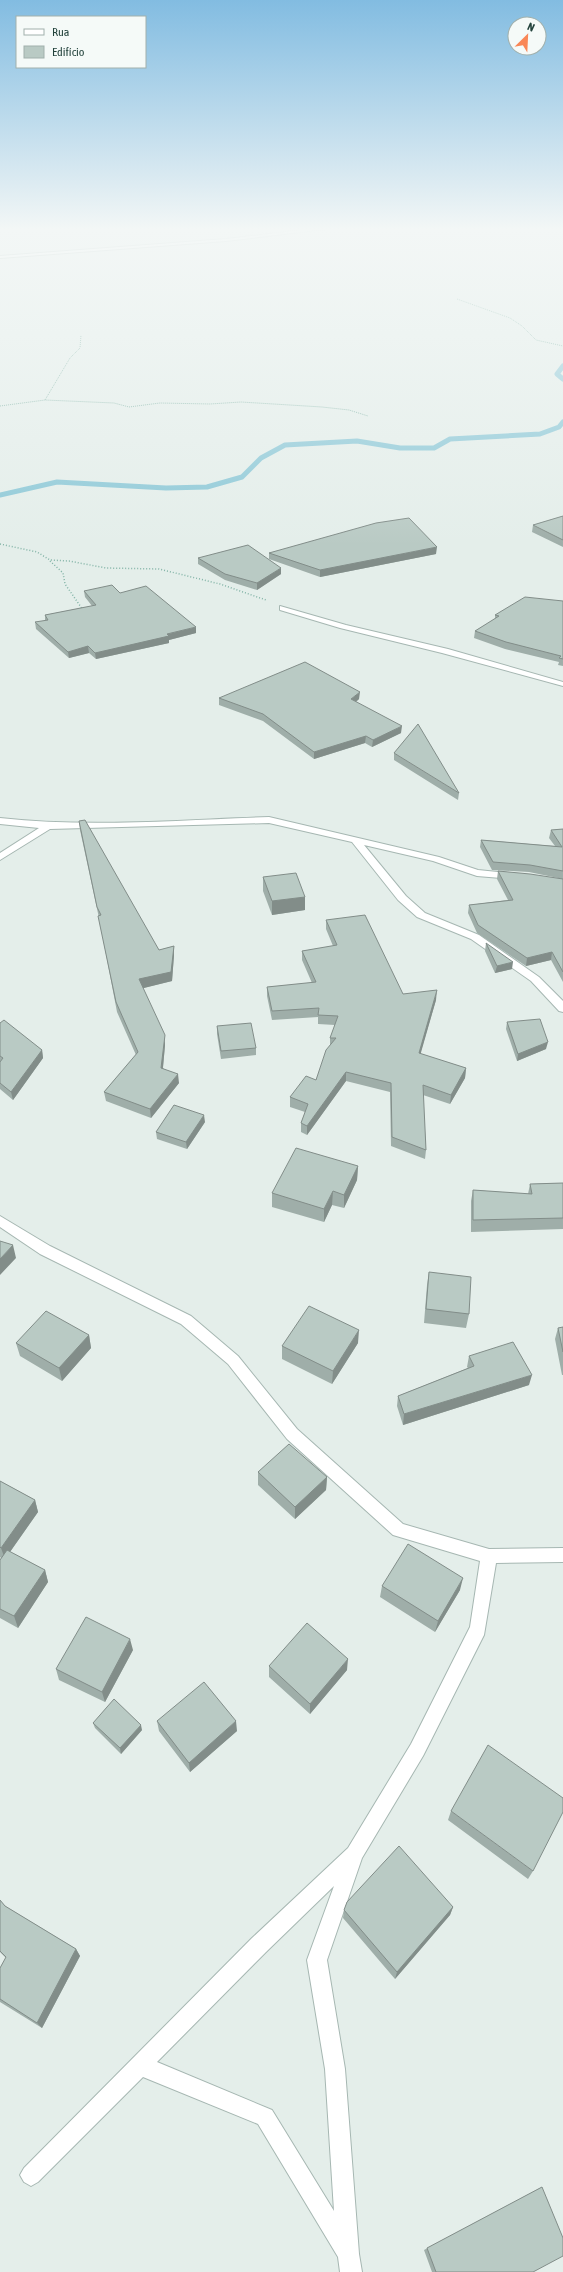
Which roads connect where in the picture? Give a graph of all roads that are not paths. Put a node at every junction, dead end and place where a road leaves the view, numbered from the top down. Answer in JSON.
{"nodes":[{"id":1,"x":283,"y":608,"type":"road end"},
{"id":2,"x":563,"y":684,"type":"edge"},
{"id":3,"x":0,"y":822,"type":"edge"},
{"id":4,"x":48,"y":826,"type":"junction"},
{"id":5,"x":354,"y":839,"type":"junction"},
{"id":6,"x":0,"y":857,"type":"edge"},
{"id":7,"x":522,"y":877,"type":"edge"},
{"id":8,"x":563,"y":1008,"type":"edge"},
{"id":9,"x":0,"y":1221,"type":"edge"},
{"id":10,"x":563,"y":1555,"type":"edge"},
{"id":11,"x":489,"y":1556,"type":"junction"},
{"id":12,"x":356,"y":1853,"type":"junction"},
{"id":13,"x":141,"y":2066,"type":"junction"},
{"id":14,"x":31,"y":2175,"type":"dead end"},
{"id":15,"x":350,"y":2263,"type":"edge"}],
"edges":[{"from":1,"to":2,"type":"street"},
{"from":3,"to":4,"type":"street"},
{"from":4,"to":5,"type":"street"},
{"from":4,"to":6,"type":"street"},
{"from":5,"to":7,"type":"street"},
{"from":5,"to":8,"type":"street"},
{"from":9,"to":11,"type":"street"},
{"from":10,"to":11,"type":"street"},
{"from":11,"to":12,"type":"street"},
{"from":12,"to":13,"type":"street"},
{"from":12,"to":15,"type":"street"},
{"from":13,"to":14,"type":"street"},
{"from":13,"to":15,"type":"street"}]}
